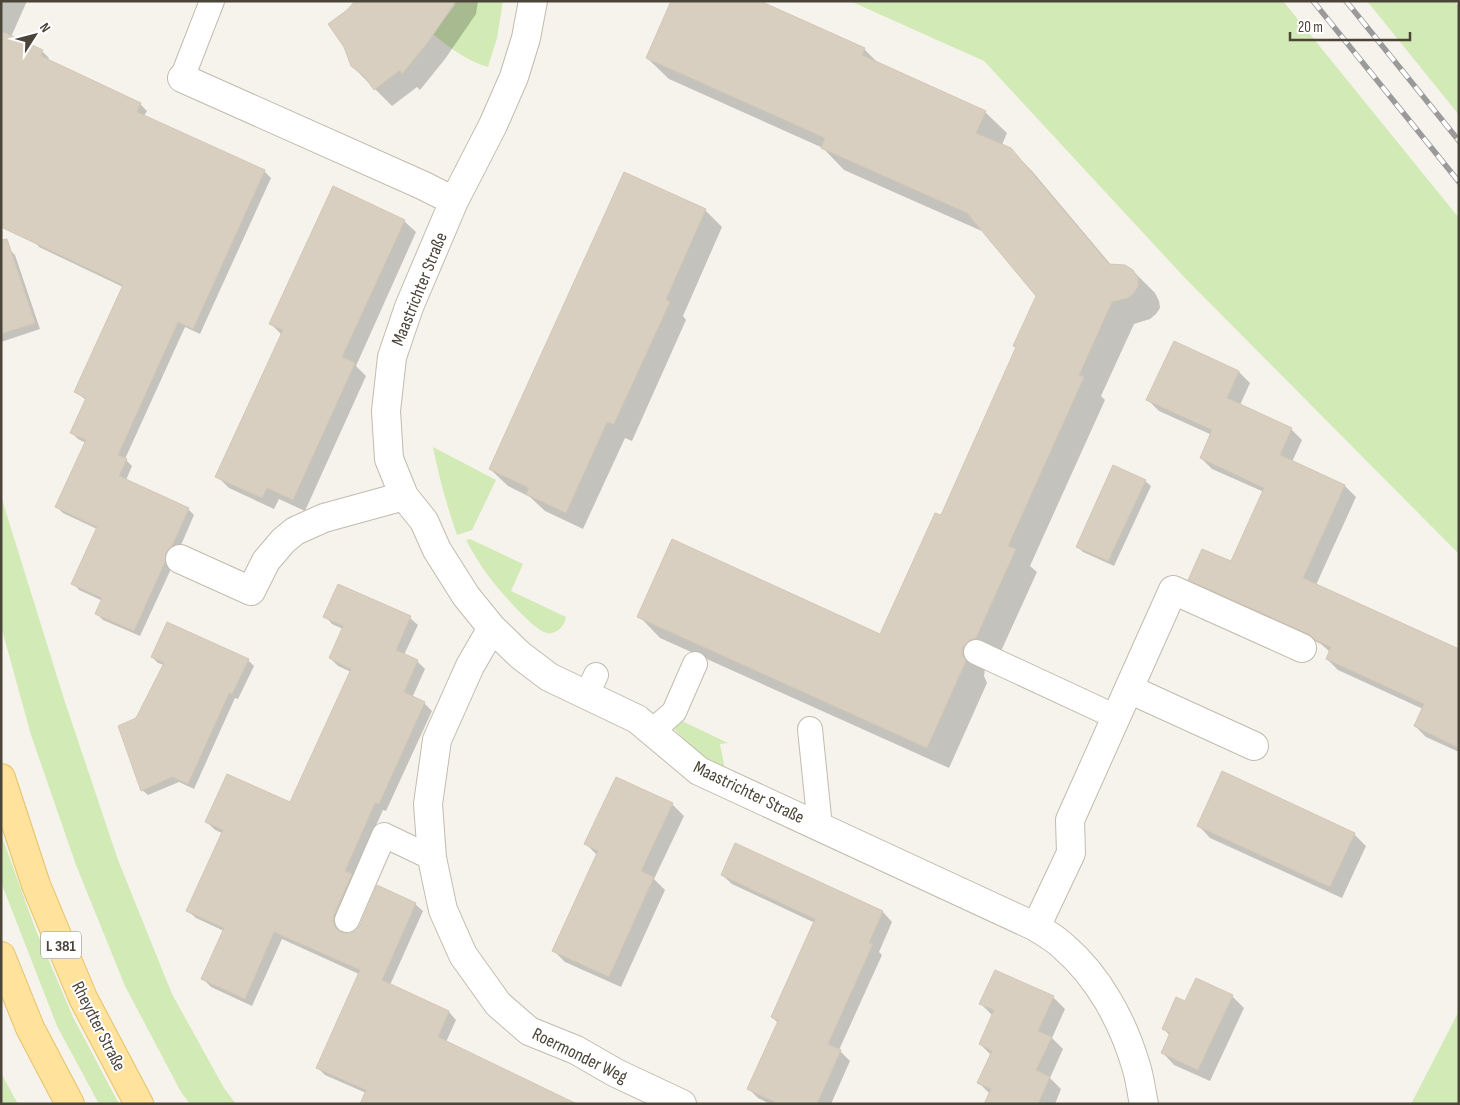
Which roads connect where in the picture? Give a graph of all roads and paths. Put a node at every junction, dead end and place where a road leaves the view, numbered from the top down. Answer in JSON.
{"nodes":[{"id":1,"x":212,"y":1,"type":"edge"},
{"id":2,"x":533,"y":1,"type":"edge"},
{"id":3,"x":182,"y":78,"type":"joint"},
{"id":4,"x":454,"y":201,"type":"junction"},
{"id":5,"x":404,"y":496,"type":"junction"},
{"id":6,"x":180,"y":559,"type":"dead end"},
{"id":7,"x":492,"y":628,"type":"junction"},
{"id":8,"x":1302,"y":648,"type":"dead end"},
{"id":9,"x":976,"y":652,"type":"dead end"},
{"id":10,"x":695,"y":664,"type":"dead end"},
{"id":11,"x":1129,"y":689,"type":"junction"},
{"id":12,"x":1116,"y":717,"type":"junction"},
{"id":13,"x":810,"y":729,"type":"dead end"},
{"id":14,"x":652,"y":731,"type":"junction"},
{"id":15,"x":1254,"y":746,"type":"dead end"},
{"id":16,"x":1,"y":778,"type":"edge"},
{"id":17,"x":820,"y":827,"type":"junction"},
{"id":18,"x":432,"y":858,"type":"junction"},
{"id":19,"x":347,"y":920,"type":"dead end"},
{"id":20,"x":1036,"y":927,"type":"junction"},
{"id":21,"x":1,"y":956,"type":"edge"},
{"id":22,"x":70,"y":1104,"type":"edge"},
{"id":23,"x":139,"y":1104,"type":"edge"},
{"id":24,"x":682,"y":1104,"type":"edge"},
{"id":25,"x":1144,"y":1104,"type":"edge"}],
"edges":[{"from":1,"to":3,"type":"lane"},
{"from":2,"to":4,"type":"street","name":"Maastrichter Straße"},
{"from":3,"to":4,"type":"street"},
{"from":4,"to":5,"type":"street","name":"Maastrichter Straße"},
{"from":5,"to":6,"type":"street"},
{"from":5,"to":7,"type":"street","name":"Maastrichter Straße"},
{"from":7,"to":14,"type":"street","name":"Maastrichter Straße"},
{"from":7,"to":18,"type":"street","name":"Roermonder Weg"},
{"from":8,"to":11,"type":"street"},
{"from":9,"to":12,"type":"lane"},
{"from":10,"to":14,"type":"lane"},
{"from":11,"to":12,"type":"street"},
{"from":11,"to":15,"type":"street"},
{"from":12,"to":20,"type":"street"},
{"from":13,"to":17,"type":"lane"},
{"from":14,"to":17,"type":"street","name":"Maastrichter Straße"},
{"from":16,"to":23,"type":"main road","name":"Rheydter Straße","number":"L 381"},
{"from":17,"to":20,"type":"street","name":"Maastrichter Straße"},
{"from":18,"to":19,"type":"lane"},
{"from":18,"to":24,"type":"street","name":"Roermonder Weg"},
{"from":20,"to":25,"type":"street","name":"Maastrichter Straße"},
{"from":21,"to":22,"type":"main road"}]}
